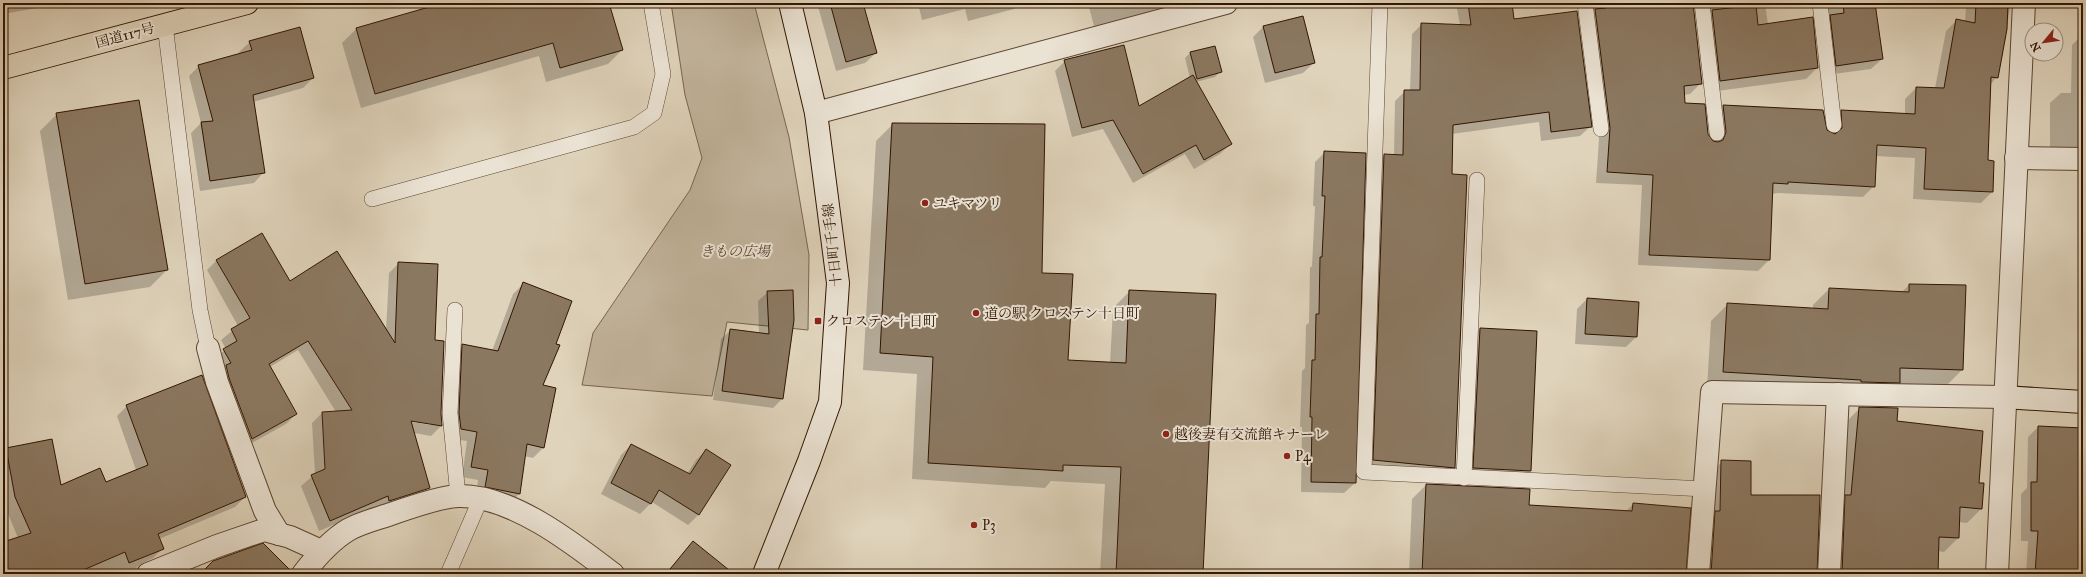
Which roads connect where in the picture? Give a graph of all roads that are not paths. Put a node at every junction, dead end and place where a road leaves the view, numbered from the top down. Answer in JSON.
{"nodes":[{"id":1,"x":247,"y":3,"type":"edge"},
{"id":2,"x":651,"y":3,"type":"edge"},
{"id":3,"x":790,"y":3,"type":"edge"},
{"id":4,"x":1226,"y":3,"type":"edge"},
{"id":5,"x":1380,"y":3,"type":"edge"},
{"id":6,"x":1585,"y":3,"type":"edge"},
{"id":7,"x":1702,"y":3,"type":"edge"},
{"id":8,"x":1820,"y":3,"type":"edge"},
{"id":9,"x":2024,"y":3,"type":"edge"},
{"id":10,"x":165,"y":25,"type":"junction"},
{"id":11,"x":3,"y":68,"type":"edge"},
{"id":12,"x":816,"y":112,"type":"junction"},
{"id":13,"x":1834,"y":125,"type":"dead end"},
{"id":14,"x":1601,"y":129,"type":"dead end"},
{"id":15,"x":1717,"y":133,"type":"dead end"},
{"id":16,"x":2016,"y":158,"type":"junction"},
{"id":17,"x":2083,"y":159,"type":"edge"},
{"id":18,"x":1477,"y":180,"type":"dead end"},
{"id":19,"x":372,"y":199,"type":"dead end"},
{"id":20,"x":455,"y":310,"type":"dead end"},
{"id":21,"x":208,"y":348,"type":"joint"},
{"id":22,"x":1838,"y":394,"type":"junction"},
{"id":23,"x":2004,"y":397,"type":"junction"},
{"id":24,"x":2083,"y":402,"type":"edge"},
{"id":25,"x":1464,"y":478,"type":"junction"},
{"id":26,"x":1704,"y":489,"type":"junction"},
{"id":27,"x":458,"y":496,"type":"junction"},
{"id":28,"x":481,"y":498,"type":"junction"},
{"id":29,"x":279,"y":534,"type":"junction"},
{"id":30,"x":321,"y":551,"type":"junction"},
{"id":31,"x":148,"y":574,"type":"edge"},
{"id":32,"x":303,"y":574,"type":"edge"},
{"id":33,"x":448,"y":574,"type":"edge"},
{"id":34,"x":613,"y":574,"type":"edge"},
{"id":35,"x":764,"y":574,"type":"edge"},
{"id":36,"x":1698,"y":574,"type":"edge"},
{"id":37,"x":1829,"y":574,"type":"edge"},
{"id":38,"x":1997,"y":574,"type":"edge"}],
"edges":[{"from":1,"to":10,"type":"highway","name":"国道117号"},
{"from":2,"to":19,"type":"lane"},
{"from":3,"to":12,"type":"street","name":"十日町千手線"},
{"from":4,"to":12,"type":"street"},
{"from":5,"to":25,"type":"lane"},
{"from":6,"to":14,"type":"lane"},
{"from":7,"to":15,"type":"lane"},
{"from":8,"to":13,"type":"lane"},
{"from":9,"to":16,"type":"street"},
{"from":10,"to":11,"type":"highway","name":"国道117号"},
{"from":10,"to":21,"type":"lane"},
{"from":12,"to":35,"type":"street","name":"十日町千手線"},
{"from":16,"to":17,"type":"street"},
{"from":16,"to":23,"type":"street"},
{"from":18,"to":25,"type":"lane"},
{"from":20,"to":27,"type":"lane"},
{"from":21,"to":29,"type":"street"},
{"from":22,"to":23,"type":"street"},
{"from":22,"to":26,"type":"street"},
{"from":22,"to":37,"type":"street"},
{"from":23,"to":24,"type":"street"},
{"from":23,"to":38,"type":"street"},
{"from":25,"to":26,"type":"lane"},
{"from":26,"to":36,"type":"street"},
{"from":27,"to":28,"type":"street"},
{"from":27,"to":30,"type":"street"},
{"from":28,"to":33,"type":"lane"},
{"from":28,"to":34,"type":"street"},
{"from":29,"to":30,"type":"street"},
{"from":29,"to":31,"type":"street"},
{"from":30,"to":32,"type":"street"}]}
